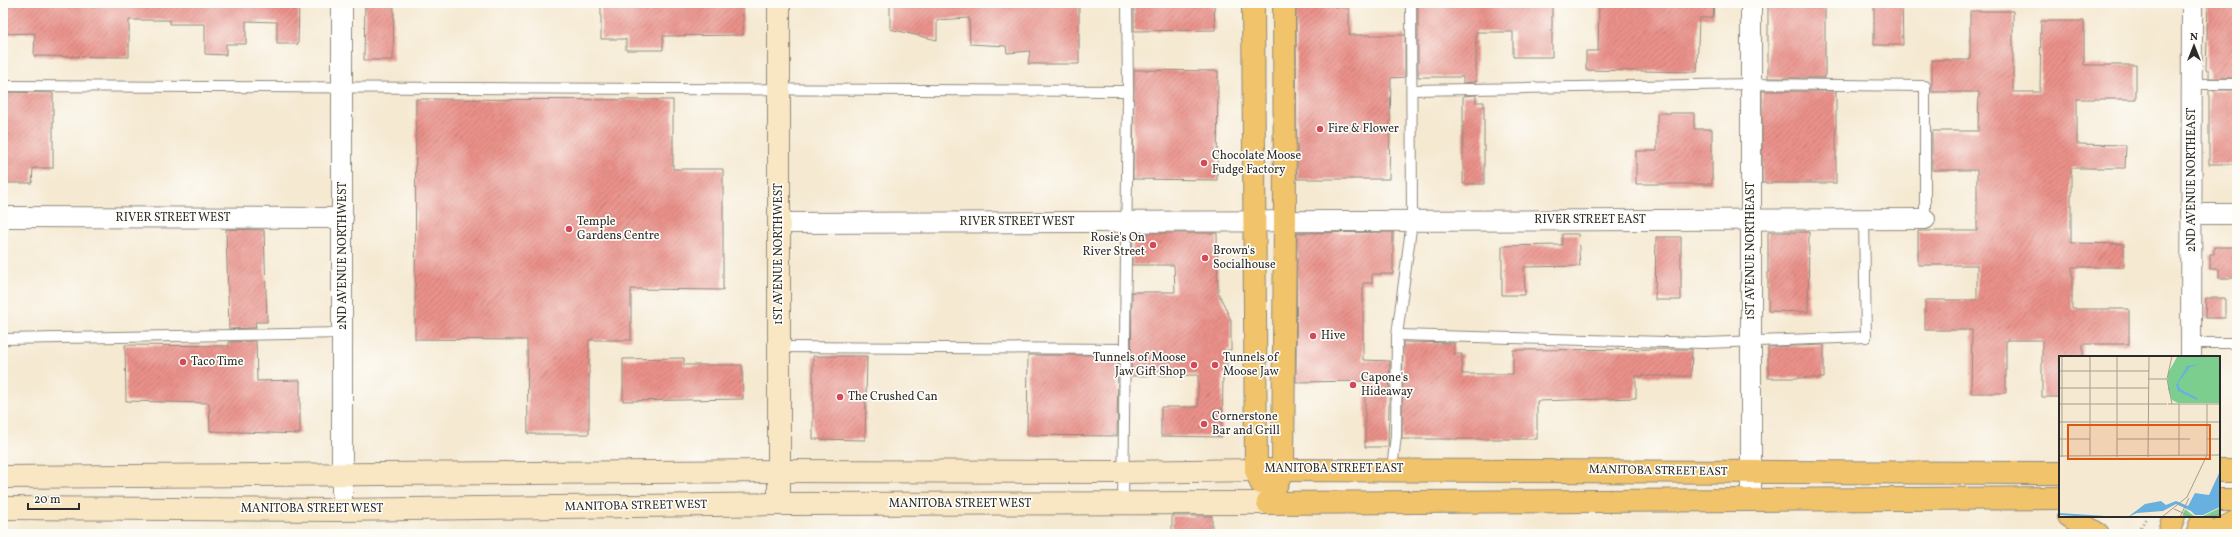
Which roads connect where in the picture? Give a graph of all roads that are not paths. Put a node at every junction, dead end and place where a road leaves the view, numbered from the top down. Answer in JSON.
{"nodes":[{"id":1,"x":342,"y":3,"type":"edge"},
{"id":2,"x":779,"y":3,"type":"edge"},
{"id":3,"x":1127,"y":3,"type":"edge"},
{"id":4,"x":1253,"y":3,"type":"edge"},
{"id":5,"x":1284,"y":3,"type":"edge"},
{"id":6,"x":1411,"y":3,"type":"edge"},
{"id":7,"x":1751,"y":3,"type":"edge"},
{"id":8,"x":2192,"y":3,"type":"edge"},
{"id":9,"x":1751,"y":84,"type":"junction"},
{"id":10,"x":2192,"y":84,"type":"junction"},
{"id":11,"x":2237,"y":84,"type":"edge"},
{"id":12,"x":3,"y":86,"type":"edge"},
{"id":13,"x":342,"y":88,"type":"junction"},
{"id":14,"x":779,"y":90,"type":"junction"},
{"id":15,"x":1412,"y":90,"type":"junction"},
{"id":16,"x":1128,"y":91,"type":"junction"},
{"id":17,"x":2191,"y":214,"type":"junction"},
{"id":18,"x":2237,"y":214,"type":"edge"},
{"id":19,"x":3,"y":217,"type":"edge"},
{"id":20,"x":343,"y":218,"type":"junction"},
{"id":21,"x":1751,"y":219,"type":"junction"},
{"id":22,"x":1864,"y":219,"type":"junction"},
{"id":23,"x":1925,"y":219,"type":"joint"},
{"id":24,"x":1256,"y":221,"type":"junction"},
{"id":25,"x":1285,"y":221,"type":"junction"},
{"id":26,"x":1412,"y":221,"type":"junction"},
{"id":27,"x":779,"y":222,"type":"junction"},
{"id":28,"x":1126,"y":222,"type":"junction"},
{"id":29,"x":343,"y":333,"type":"junction"},
{"id":30,"x":1397,"y":336,"type":"junction"},
{"id":31,"x":3,"y":339,"type":"edge"},
{"id":32,"x":1751,"y":339,"type":"junction"},
{"id":33,"x":2237,"y":343,"type":"edge"},
{"id":34,"x":779,"y":347,"type":"junction"},
{"id":35,"x":1125,"y":349,"type":"junction"},
{"id":36,"x":2191,"y":350,"type":"edge"},
{"id":37,"x":1392,"y":469,"type":"junction"},
{"id":38,"x":1256,"y":470,"type":"junction"},
{"id":39,"x":1283,"y":470,"type":"junction"},
{"id":40,"x":779,"y":471,"type":"junction"},
{"id":41,"x":2220,"y":471,"type":"edge"},
{"id":42,"x":2237,"y":471,"type":"edge"},
{"id":43,"x":1123,"y":472,"type":"junction"},
{"id":44,"x":1751,"y":472,"type":"junction"},
{"id":45,"x":2059,"y":473,"type":"edge"},
{"id":46,"x":342,"y":475,"type":"junction"},
{"id":47,"x":3,"y":477,"type":"edge"},
{"id":48,"x":2025,"y":498,"type":"junction"},
{"id":49,"x":2059,"y":498,"type":"edge"},
{"id":50,"x":1751,"y":499,"type":"junction"},
{"id":51,"x":2220,"y":500,"type":"edge"},
{"id":52,"x":2237,"y":500,"type":"edge"},
{"id":53,"x":1268,"y":503,"type":"junction"},
{"id":54,"x":779,"y":504,"type":"junction"},
{"id":55,"x":1123,"y":504,"type":"junction"},
{"id":56,"x":3,"y":508,"type":"edge"},
{"id":57,"x":342,"y":510,"type":"junction"},
{"id":58,"x":2059,"y":512,"type":"edge"},
{"id":59,"x":2071,"y":517,"type":"edge"},
{"id":60,"x":2174,"y":517,"type":"edge"},
{"id":61,"x":2203,"y":517,"type":"edge"},
{"id":62,"x":2237,"y":521,"type":"edge"},
{"id":63,"x":2098,"y":534,"type":"edge"},
{"id":64,"x":2168,"y":534,"type":"edge"},
{"id":65,"x":2197,"y":534,"type":"edge"},
{"id":66,"x":2213,"y":534,"type":"edge"}],
"edges":[{"from":1,"to":13,"type":"street","name":"2ND AVENUE NORTHWEST"},
{"from":2,"to":14,"type":"main road","name":"1ST AVENUE NORTHWEST"},
{"from":3,"to":16,"type":"lane"},
{"from":4,"to":24,"type":"main road"},
{"from":5,"to":25,"type":"main road"},
{"from":6,"to":15,"type":"lane"},
{"from":7,"to":9,"type":"street","name":"1ST AVENUE NORTHEAST"},
{"from":8,"to":10,"type":"street","name":"2ND AVENUE NORTHEAST"},
{"from":9,"to":15,"type":"lane"},
{"from":9,"to":21,"type":"street","name":"1ST AVENUE NORTHEAST"},
{"from":9,"to":23,"type":"lane"},
{"from":10,"to":11,"type":"lane"},
{"from":10,"to":17,"type":"street","name":"2ND AVENUE NORTHEAST"},
{"from":12,"to":13,"type":"lane"},
{"from":13,"to":14,"type":"lane"},
{"from":13,"to":20,"type":"street","name":"2ND AVENUE NORTHWEST"},
{"from":14,"to":16,"type":"lane"},
{"from":14,"to":27,"type":"main road","name":"1ST AVENUE NORTHWEST"},
{"from":15,"to":26,"type":"lane"},
{"from":16,"to":28,"type":"lane"},
{"from":17,"to":18,"type":"street"},
{"from":17,"to":36,"type":"street","name":"2ND AVENUE NORTHEAST"},
{"from":19,"to":20,"type":"street","name":"RIVER STREET WEST"},
{"from":20,"to":29,"type":"street","name":"2ND AVENUE NORTHWEST"},
{"from":21,"to":22,"type":"street","name":"RIVER STREET EAST"},
{"from":21,"to":26,"type":"street","name":"RIVER STREET EAST"},
{"from":21,"to":32,"type":"street","name":"1ST AVENUE NORTHEAST"},
{"from":22,"to":23,"type":"street","name":"RIVER STREET EAST"},
{"from":22,"to":32,"type":"lane"},
{"from":24,"to":25,"type":"street","name":"RIVER STREET EAST"},
{"from":24,"to":28,"type":"street","name":"RIVER STREET WEST"},
{"from":24,"to":38,"type":"main road"},
{"from":25,"to":26,"type":"street","name":"RIVER STREET EAST"},
{"from":25,"to":39,"type":"main road"},
{"from":26,"to":30,"type":"lane"},
{"from":27,"to":28,"type":"street","name":"RIVER STREET WEST"},
{"from":27,"to":34,"type":"main road","name":"1ST AVENUE NORTHWEST"},
{"from":28,"to":35,"type":"lane"},
{"from":29,"to":31,"type":"lane"},
{"from":29,"to":46,"type":"street","name":"2ND AVENUE NORTHWEST"},
{"from":30,"to":32,"type":"lane"},
{"from":30,"to":37,"type":"lane"},
{"from":32,"to":44,"type":"street","name":"1ST AVENUE NORTHEAST"},
{"from":33,"to":36,"type":"lane"},
{"from":34,"to":35,"type":"lane"},
{"from":34,"to":40,"type":"main road","name":"1ST AVENUE NORTHWEST"},
{"from":35,"to":43,"type":"lane"},
{"from":37,"to":39,"type":"main road","name":"MANITOBA STREET EAST"},
{"from":37,"to":44,"type":"main road","name":"MANITOBA STREET EAST"},
{"from":38,"to":39,"type":"main road","name":"MANITOBA STREET EAST"},
{"from":38,"to":43,"type":"main road"},
{"from":38,"to":53,"type":"main road"},
{"from":39,"to":53,"type":"main road"},
{"from":40,"to":43,"type":"main road"},
{"from":40,"to":46,"type":"main road"},
{"from":40,"to":54,"type":"main road","name":"1ST AVENUE NORTHWEST"},
{"from":41,"to":42,"type":"main road"},
{"from":43,"to":55,"type":"lane"},
{"from":44,"to":45,"type":"main road","name":"MANITOBA STREET EAST"},
{"from":44,"to":50,"type":"street","name":"1ST AVENUE NORTHEAST"},
{"from":46,"to":47,"type":"main road"},
{"from":46,"to":57,"type":"street","name":"2ND AVENUE NORTHWEST"},
{"from":48,"to":49,"type":"main road"},
{"from":48,"to":50,"type":"main road"},
{"from":48,"to":58,"type":"main road"},
{"from":50,"to":53,"type":"main road"},
{"from":51,"to":52,"type":"main road"},
{"from":53,"to":55,"type":"main road","name":"MANITOBA STREET WEST"},
{"from":54,"to":55,"type":"main road","name":"MANITOBA STREET WEST"},
{"from":54,"to":57,"type":"main road","name":"MANITOBA STREET WEST"},
{"from":56,"to":57,"type":"main road","name":"MANITOBA STREET WEST"},
{"from":59,"to":63,"type":"main road"},
{"from":60,"to":64,"type":"main road"},
{"from":61,"to":65,"type":"main road"},
{"from":62,"to":66,"type":"main road"}]}
